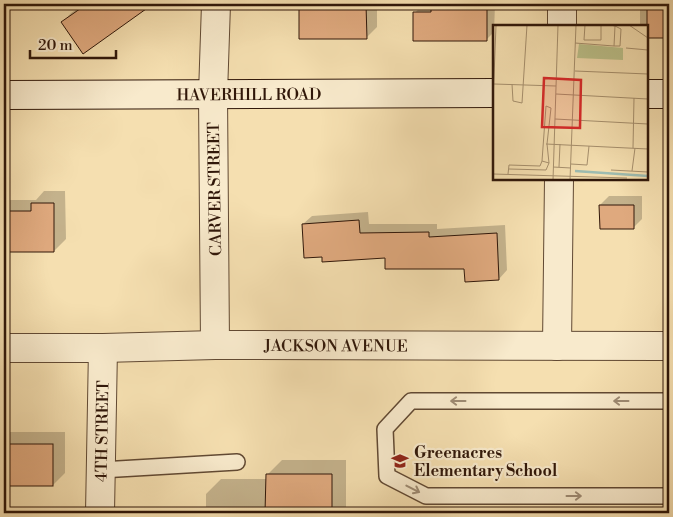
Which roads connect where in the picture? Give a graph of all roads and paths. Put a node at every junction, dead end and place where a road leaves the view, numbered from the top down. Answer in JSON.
{"nodes":[{"id":1,"x":216,"y":4,"type":"edge"},
{"id":2,"x":562,"y":4,"type":"edge"},
{"id":3,"x":562,"y":25,"type":"edge"},
{"id":4,"x":493,"y":93,"type":"edge"},
{"id":5,"x":213,"y":94,"type":"junction"},
{"id":6,"x":648,"y":94,"type":"edge"},
{"id":7,"x":669,"y":94,"type":"edge"},
{"id":8,"x":4,"y":95,"type":"edge"},
{"id":9,"x":559,"y":180,"type":"edge"},
{"id":10,"x":216,"y":345,"type":"junction"},
{"id":11,"x":557,"y":346,"type":"junction"},
{"id":12,"x":669,"y":346,"type":"edge"},
{"id":13,"x":4,"y":348,"type":"edge"},
{"id":14,"x":102,"y":348,"type":"junction"},
{"id":15,"x":669,"y":401,"type":"edge"},
{"id":16,"x":237,"y":462,"type":"dead end"},
{"id":17,"x":101,"y":470,"type":"junction"},
{"id":18,"x":669,"y":496,"type":"edge"},
{"id":19,"x":100,"y":513,"type":"edge"}],
"edges":[{"from":1,"to":5,"type":"street","name":"CARVER STREET"},
{"from":2,"to":3,"type":"street"},
{"from":4,"to":5,"type":"street","name":"HAVERHILL ROAD"},
{"from":5,"to":8,"type":"street","name":"HAVERHILL ROAD"},
{"from":5,"to":10,"type":"street","name":"CARVER STREET"},
{"from":6,"to":7,"type":"street"},
{"from":9,"to":11,"type":"street"},
{"from":10,"to":11,"type":"street","name":"JACKSON AVENUE"},
{"from":10,"to":14,"type":"street","name":"JACKSON AVENUE"},
{"from":11,"to":12,"type":"street","name":"JACKSON AVENUE"},
{"from":13,"to":14,"type":"street","name":"JACKSON AVENUE"},
{"from":14,"to":17,"type":"street","name":"4TH STREET"},
{"from":15,"to":18,"type":"lane","one_way":true},
{"from":16,"to":17,"type":"lane"},
{"from":17,"to":19,"type":"street","name":"4TH STREET"}]}
